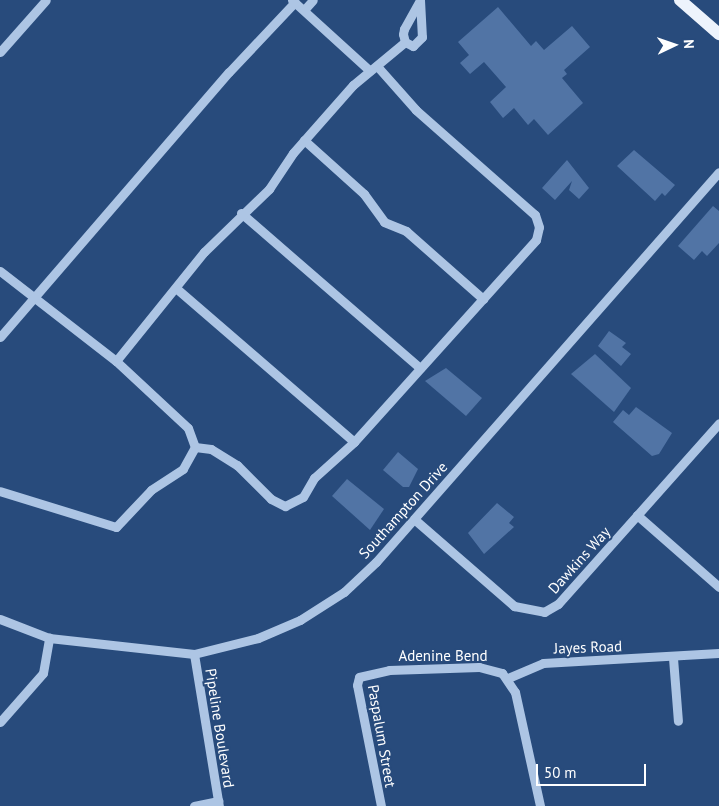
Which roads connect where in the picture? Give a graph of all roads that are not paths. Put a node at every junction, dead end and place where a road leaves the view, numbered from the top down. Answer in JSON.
{"nodes":[{"id":1,"x":46,"y":0,"type":"edge"},
{"id":2,"x":313,"y":0,"type":"edge"},
{"id":3,"x":420,"y":0,"type":"edge"},
{"id":4,"x":680,"y":0,"type":"edge"},
{"id":5,"x":294,"y":1,"type":"edge"},
{"id":6,"x":304,"y":10,"type":"junction"},
{"id":7,"x":719,"y":34,"type":"edge"},
{"id":8,"x":405,"y":42,"type":"junction"},
{"id":9,"x":0,"y":52,"type":"edge"},
{"id":10,"x":374,"y":68,"type":"junction"},
{"id":11,"x":304,"y":140,"type":"junction"},
{"id":12,"x":718,"y":175,"type":"edge"},
{"id":13,"x":241,"y":213,"type":"junction"},
{"id":14,"x":0,"y":271,"type":"edge"},
{"id":15,"x":177,"y":289,"type":"junction"},
{"id":16,"x":483,"y":299,"type":"junction"},
{"id":17,"x":33,"y":300,"type":"junction"},
{"id":18,"x":0,"y":337,"type":"edge"},
{"id":19,"x":116,"y":361,"type":"junction"},
{"id":20,"x":420,"y":368,"type":"junction"},
{"id":21,"x":719,"y":423,"type":"edge"},
{"id":22,"x":354,"y":442,"type":"junction"},
{"id":23,"x":195,"y":447,"type":"junction"},
{"id":24,"x":0,"y":491,"type":"edge"},
{"id":25,"x":637,"y":515,"type":"junction"},
{"id":26,"x":414,"y":519,"type":"junction"},
{"id":27,"x":719,"y":587,"type":"edge"},
{"id":28,"x":0,"y":619,"type":"edge"},
{"id":29,"x":49,"y":638,"type":"junction"},
{"id":30,"x":719,"y":653,"type":"edge"},
{"id":31,"x":194,"y":654,"type":"junction"},
{"id":32,"x":673,"y":658,"type":"junction"},
{"id":33,"x":364,"y":673,"type":"joint"},
{"id":34,"x":508,"y":678,"type":"junction"},
{"id":35,"x":678,"y":721,"type":"dead end"},
{"id":36,"x":0,"y":722,"type":"edge"},
{"id":37,"x":219,"y":803,"type":"edge"},
{"id":38,"x":194,"y":806,"type":"edge"},
{"id":39,"x":381,"y":806,"type":"edge"},
{"id":40,"x":540,"y":806,"type":"edge"}],
"edges":[{"from":1,"to":9,"type":"street"},
{"from":2,"to":6,"type":"street"},
{"from":3,"to":8,"type":"street"},
{"from":3,"to":8,"type":"street"},
{"from":4,"to":7,"type":"main road"},
{"from":5,"to":6,"type":"street"},
{"from":5,"to":17,"type":"street"},
{"from":6,"to":10,"type":"street"},
{"from":8,"to":10,"type":"street"},
{"from":10,"to":11,"type":"street"},
{"from":10,"to":16,"type":"street"},
{"from":11,"to":13,"type":"street"},
{"from":11,"to":16,"type":"street"},
{"from":12,"to":26,"type":"street","name":"Southampton Drive"},
{"from":13,"to":15,"type":"street"},
{"from":13,"to":20,"type":"street"},
{"from":14,"to":17,"type":"street"},
{"from":15,"to":19,"type":"street"},
{"from":15,"to":22,"type":"street"},
{"from":16,"to":20,"type":"street"},
{"from":17,"to":18,"type":"street"},
{"from":17,"to":19,"type":"street"},
{"from":19,"to":23,"type":"street"},
{"from":20,"to":22,"type":"street"},
{"from":21,"to":25,"type":"street","name":"Dawkins Way"},
{"from":22,"to":23,"type":"street"},
{"from":23,"to":24,"type":"street"},
{"from":25,"to":26,"type":"street","name":"Dawkins Way"},
{"from":25,"to":27,"type":"street"},
{"from":26,"to":31,"type":"street","name":"Southampton Drive"},
{"from":28,"to":29,"type":"street","name":"Southampton Drive"},
{"from":29,"to":31,"type":"street","name":"Southampton Drive"},
{"from":29,"to":36,"type":"street"},
{"from":30,"to":32,"type":"street","name":"Jayes Road"},
{"from":31,"to":37,"type":"street","name":"Pipeline Boulevard"},
{"from":32,"to":34,"type":"street","name":"Jayes Road"},
{"from":32,"to":35,"type":"street"},
{"from":33,"to":34,"type":"street","name":"Adenine Bend"},
{"from":33,"to":39,"type":"street","name":"Paspalum Street"},
{"from":34,"to":40,"type":"street"},
{"from":37,"to":38,"type":"street"}]}
